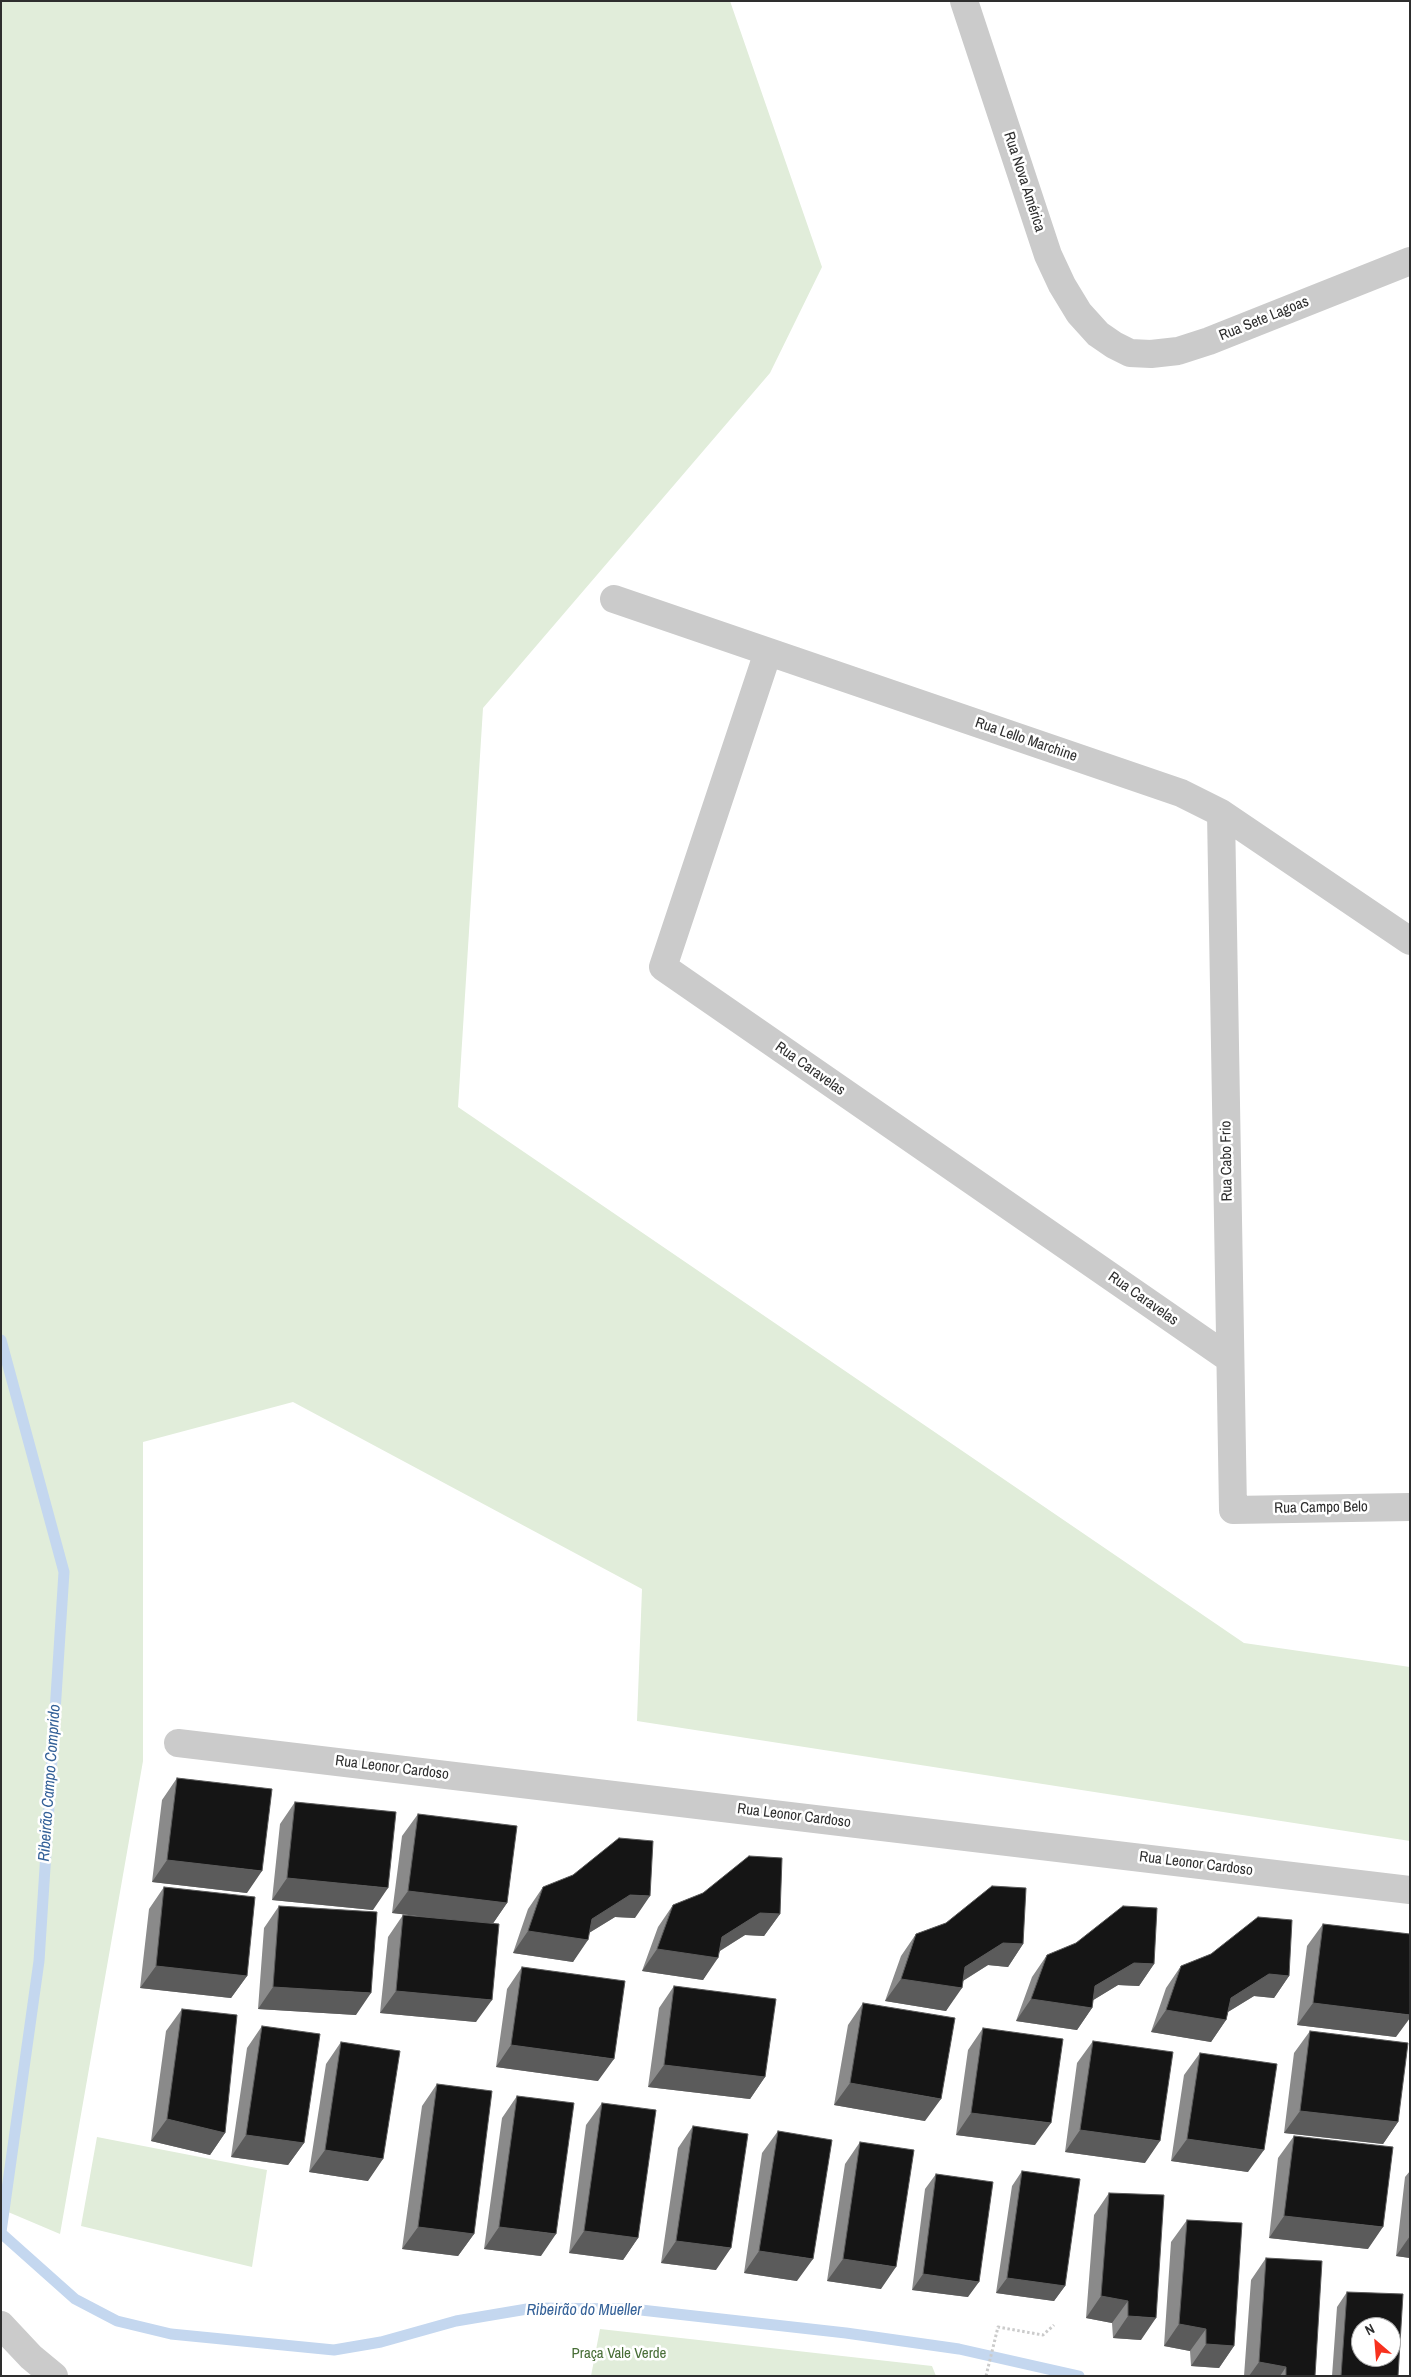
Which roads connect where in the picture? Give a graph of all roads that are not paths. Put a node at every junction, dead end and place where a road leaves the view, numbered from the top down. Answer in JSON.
{"nodes":[{"id":1,"x":964,"y":1,"type":"edge"},
{"id":2,"x":1410,"y":261,"type":"edge"},
{"id":3,"x":1114,"y":345,"type":"joint"},
{"id":4,"x":614,"y":599,"type":"dead end"},
{"id":5,"x":768,"y":652,"type":"junction"},
{"id":6,"x":1221,"y":813,"type":"junction"},
{"id":7,"x":1410,"y":941,"type":"edge"},
{"id":8,"x":1230,"y":1360,"type":"junction"},
{"id":9,"x":1410,"y":1507,"type":"edge"},
{"id":10,"x":1233,"y":1510,"type":"joint"},
{"id":11,"x":178,"y":1743,"type":"dead end"},
{"id":12,"x":1410,"y":1890,"type":"edge"},
{"id":13,"x":1,"y":2325,"type":"edge"},
{"id":14,"x":54,"y":2376,"type":"edge"}],
"edges":[{"from":1,"to":3,"type":"street","name":"Rua Nova América"},
{"from":2,"to":3,"type":"street","name":"Rua Sete Lagoas"},
{"from":4,"to":5,"type":"street","name":"Rua Lello Marchine"},
{"from":5,"to":6,"type":"street","name":"Rua Lello Marchine"},
{"from":5,"to":8,"type":"street","name":"Rua Caravelas"},
{"from":6,"to":7,"type":"street","name":"Rua Lello Marchine"},
{"from":6,"to":8,"type":"street","name":"Rua Cabo Frio"},
{"from":8,"to":10,"type":"street","name":"Rua Cabo Frio"},
{"from":9,"to":10,"type":"street","name":"Rua Campo Belo"},
{"from":11,"to":12,"type":"street","name":"Rua Leonor Cardoso"},
{"from":13,"to":14,"type":"street"}]}
